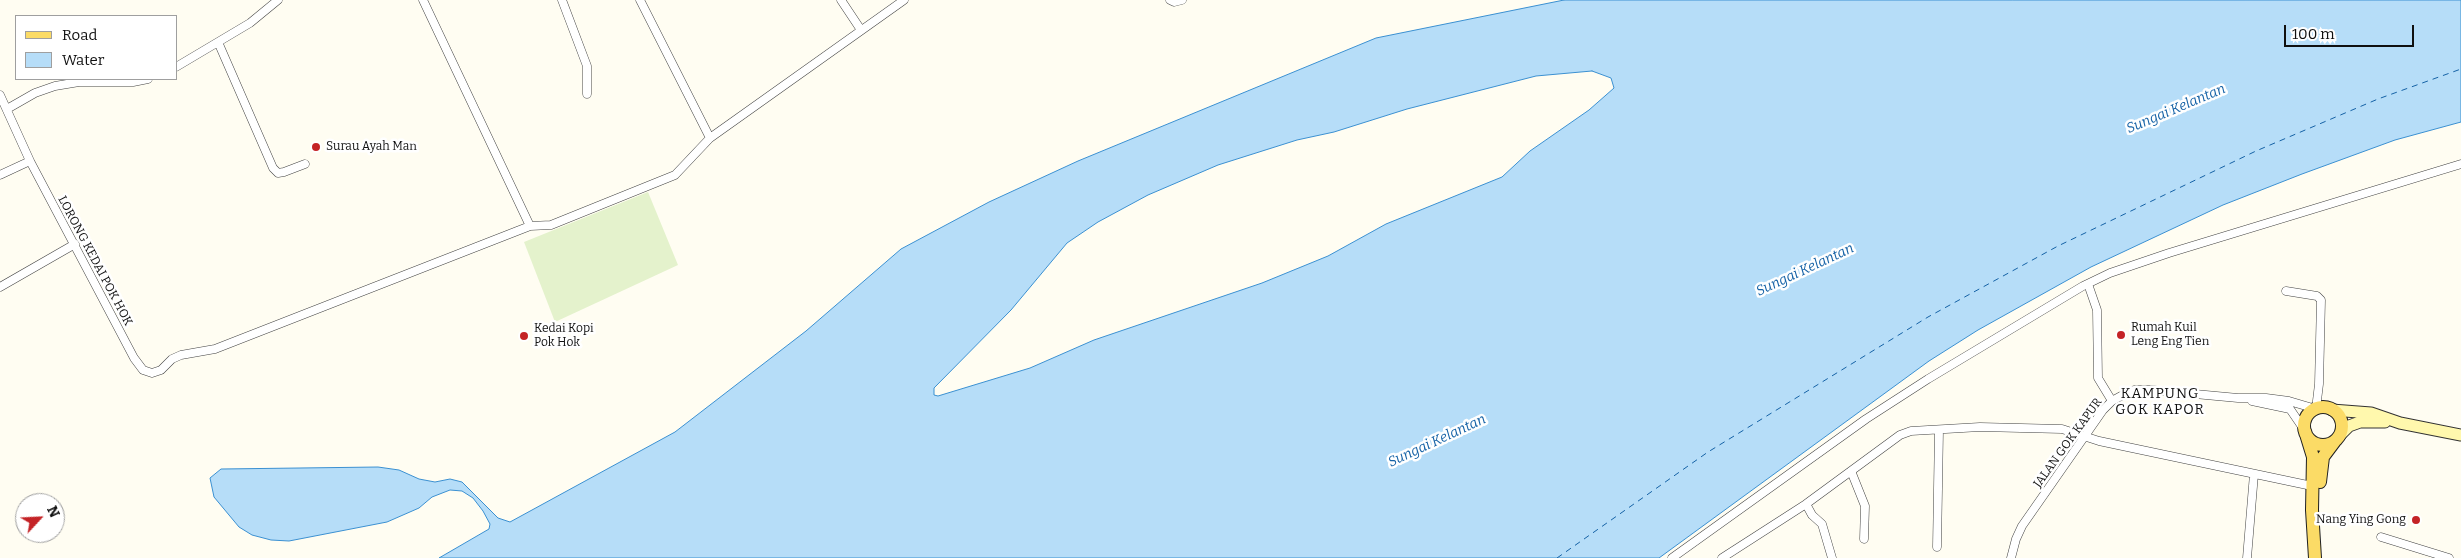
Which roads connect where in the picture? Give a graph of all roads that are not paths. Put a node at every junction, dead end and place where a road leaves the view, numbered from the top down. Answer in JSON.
{"nodes":[{"id":1,"x":278,"y":0,"type":"edge"},
{"id":2,"x":424,"y":0,"type":"edge"},
{"id":3,"x":562,"y":0,"type":"edge"},
{"id":4,"x":640,"y":0,"type":"edge"},
{"id":5,"x":842,"y":0,"type":"edge"},
{"id":6,"x":904,"y":0,"type":"edge"},
{"id":7,"x":1170,"y":0,"type":"edge"},
{"id":8,"x":1182,"y":0,"type":"edge"},
{"id":9,"x":861,"y":30,"type":"junction"},
{"id":10,"x":218,"y":42,"type":"junction"},
{"id":11,"x":178,"y":66,"type":"edge"},
{"id":12,"x":143,"y":80,"type":"edge"},
{"id":13,"x":587,"y":94,"type":"dead end"},
{"id":14,"x":0,"y":95,"type":"edge"},
{"id":15,"x":7,"y":109,"type":"junction"},
{"id":16,"x":710,"y":138,"type":"junction"},
{"id":17,"x":30,"y":161,"type":"junction"},
{"id":18,"x":305,"y":164,"type":"dead end"},
{"id":19,"x":2461,"y":164,"type":"edge"},
{"id":20,"x":0,"y":174,"type":"edge"},
{"id":21,"x":530,"y":226,"type":"junction"},
{"id":22,"x":74,"y":244,"type":"junction"},
{"id":23,"x":2088,"y":284,"type":"junction"},
{"id":24,"x":0,"y":287,"type":"edge"},
{"id":25,"x":2286,"y":292,"type":"dead end"},
{"id":26,"x":2238,"y":398,"type":"junction"},
{"id":27,"x":2112,"y":401,"type":"junction"},
{"id":28,"x":2316,"y":409,"type":"junction"},
{"id":29,"x":2332,"y":410,"type":"junction"},
{"id":30,"x":2400,"y":423,"type":"junction"},
{"id":31,"x":1939,"y":430,"type":"junction"},
{"id":32,"x":2305,"y":431,"type":"junction"},
{"id":33,"x":2461,"y":435,"type":"edge"},
{"id":34,"x":2085,"y":437,"type":"junction"},
{"id":35,"x":2337,"y":438,"type":"junction"},
{"id":36,"x":1851,"y":471,"type":"junction"},
{"id":37,"x":2254,"y":474,"type":"junction"},
{"id":38,"x":2312,"y":486,"type":"junction"},
{"id":39,"x":1806,"y":504,"type":"junction"},
{"id":40,"x":2381,"y":537,"type":"dead end"},
{"id":41,"x":1864,"y":539,"type":"dead end"},
{"id":42,"x":1937,"y":547,"type":"dead end"},
{"id":43,"x":1672,"y":558,"type":"edge"},
{"id":44,"x":1722,"y":558,"type":"edge"},
{"id":45,"x":1832,"y":558,"type":"edge"},
{"id":46,"x":2011,"y":558,"type":"edge"},
{"id":47,"x":2247,"y":558,"type":"edge"},
{"id":48,"x":2316,"y":558,"type":"edge"},
{"id":49,"x":2448,"y":558,"type":"edge"}],
"edges":[{"from":1,"to":10,"type":"street"},
{"from":2,"to":21,"type":"street"},
{"from":3,"to":13,"type":"street"},
{"from":4,"to":16,"type":"street"},
{"from":5,"to":9,"type":"street"},
{"from":6,"to":9,"type":"street"},
{"from":7,"to":8,"type":"street"},
{"from":9,"to":16,"type":"street"},
{"from":10,"to":11,"type":"street"},
{"from":10,"to":18,"type":"street"},
{"from":12,"to":15,"type":"street"},
{"from":14,"to":15,"type":"street","name":"LORONG KEDAI POK HOK"},
{"from":15,"to":17,"type":"street","name":"LORONG KEDAI POK HOK"},
{"from":16,"to":21,"type":"street"},
{"from":17,"to":20,"type":"street"},
{"from":17,"to":22,"type":"street","name":"LORONG KEDAI POK HOK"},
{"from":19,"to":23,"type":"street"},
{"from":21,"to":22,"type":"street","name":"LORONG KEDAI POK HOK"},
{"from":22,"to":24,"type":"street"},
{"from":23,"to":27,"type":"street"},
{"from":23,"to":43,"type":"street"},
{"from":25,"to":28,"type":"street"},
{"from":26,"to":27,"type":"street","name":"JALAN GOK KAPUR"},
{"from":26,"to":28,"type":"street","name":"JALAN GOK KAPUR"},
{"from":26,"to":32,"type":"street","name":"JALAN GOK KAPUR"},
{"from":27,"to":34,"type":"street","name":"JALAN GOK KAPUR"},
{"from":28,"to":29,"type":"main road"},
{"from":28,"to":32,"type":"main road"},
{"from":29,"to":30,"type":"main road"},
{"from":29,"to":35,"type":"main road"},
{"from":30,"to":33,"type":"main road"},
{"from":30,"to":35,"type":"main road"},
{"from":31,"to":34,"type":"street"},
{"from":31,"to":36,"type":"street"},
{"from":31,"to":42,"type":"street"},
{"from":32,"to":35,"type":"main road"},
{"from":32,"to":38,"type":"main road"},
{"from":34,"to":37,"type":"street"},
{"from":34,"to":46,"type":"street","name":"JALAN GOK KAPUR"},
{"from":35,"to":48,"type":"main road"},
{"from":36,"to":39,"type":"street"},
{"from":36,"to":41,"type":"street"},
{"from":37,"to":38,"type":"street"},
{"from":37,"to":47,"type":"street"},
{"from":38,"to":48,"type":"main road"},
{"from":39,"to":44,"type":"street"},
{"from":39,"to":45,"type":"street"},
{"from":40,"to":49,"type":"street"}]}
